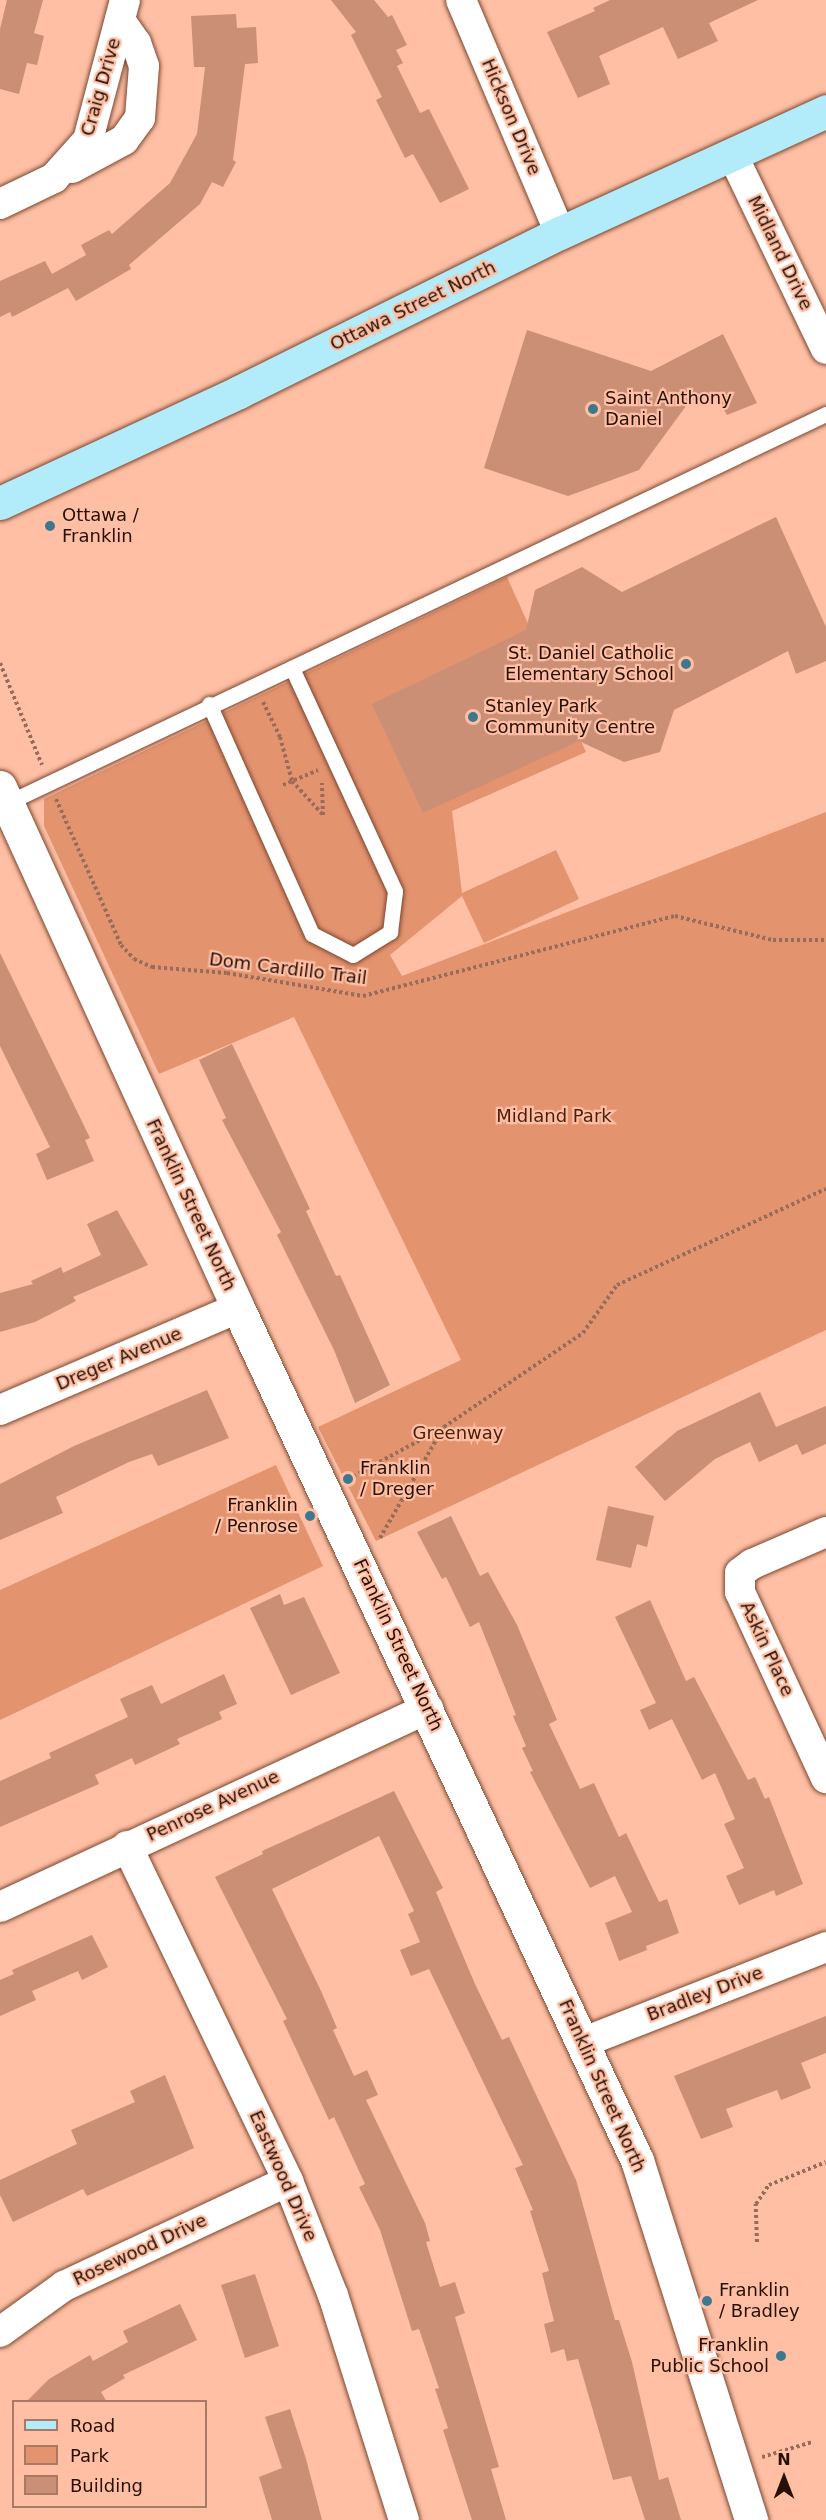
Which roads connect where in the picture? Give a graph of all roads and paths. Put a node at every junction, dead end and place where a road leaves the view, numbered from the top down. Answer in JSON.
{"nodes":[{"id":1,"x":461,"y":0,"type":"edge"},
{"id":2,"x":123,"y":10,"type":"edge"},
{"id":3,"x":826,"y":111,"type":"edge"},
{"id":4,"x":734,"y":156,"type":"junction"},
{"id":5,"x":54,"y":178,"type":"junction"},
{"id":6,"x":0,"y":204,"type":"edge"},
{"id":7,"x":560,"y":233,"type":"junction"},
{"id":8,"x":826,"y":349,"type":"edge"},
{"id":9,"x":826,"y":414,"type":"edge"},
{"id":10,"x":0,"y":502,"type":"edge"},
{"id":11,"x":0,"y":663,"type":"edge"},
{"id":12,"x":292,"y":668,"type":"junction"},
{"id":13,"x":254,"y":685,"type":"junction"},
{"id":14,"x":209,"y":704,"type":"junction"},
{"id":15,"x":328,"y":766,"type":"junction"},
{"id":16,"x":292,"y":781,"type":"junction"},
{"id":17,"x":49,"y":783,"type":"junction"},
{"id":18,"x":283,"y":785,"type":"dead end"},
{"id":19,"x":4,"y":795,"type":"edge"},
{"id":20,"x":826,"y":940,"type":"edge"},
{"id":21,"x":826,"y":1189,"type":"edge"},
{"id":22,"x":238,"y":1308,"type":"junction"},
{"id":23,"x":0,"y":1410,"type":"edge"},
{"id":24,"x":444,"y":1427,"type":"junction"},
{"id":25,"x":325,"y":1491,"type":"junction"},
{"id":26,"x":826,"y":1532,"type":"edge"},
{"id":27,"x":381,"y":1538,"type":"dead end"},
{"id":28,"x":428,"y":1708,"type":"junction"},
{"id":29,"x":826,"y":1778,"type":"edge"},
{"id":30,"x":127,"y":1846,"type":"junction"},
{"id":31,"x":0,"y":1906,"type":"edge"},
{"id":32,"x":826,"y":1947,"type":"edge"},
{"id":33,"x":584,"y":2042,"type":"junction"},
{"id":34,"x":826,"y":2162,"type":"edge"},
{"id":35,"x":288,"y":2181,"type":"junction"},
{"id":36,"x":757,"y":2242,"type":"dead end"},
{"id":37,"x":0,"y":2332,"type":"edge"},
{"id":38,"x":812,"y":2442,"type":"dead end"},
{"id":39,"x":762,"y":2457,"type":"dead end"},
{"id":40,"x":404,"y":2520,"type":"edge"},
{"id":41,"x":751,"y":2520,"type":"edge"}],
"edges":[{"from":1,"to":7,"type":"street","name":"Hickson Drive"},
{"from":2,"to":5,"type":"street","name":"Craig Drive"},
{"from":2,"to":5,"type":"street","name":"Craig Drive"},
{"from":3,"to":4,"type":"main road","name":"Ottawa Street North"},
{"from":4,"to":7,"type":"main road","name":"Ottawa Street North"},
{"from":4,"to":8,"type":"street","name":"Midland Drive"},
{"from":5,"to":6,"type":"street","name":"Craig Drive"},
{"from":7,"to":10,"type":"main road","name":"Ottawa Street North"},
{"from":9,"to":12,"type":"lane"},
{"from":11,"to":17,"type":"path","name":"Dom Cardillo Trail"},
{"from":12,"to":13,"type":"lane"},
{"from":12,"to":15,"type":"lane"},
{"from":13,"to":14,"type":"lane"},
{"from":13,"to":16,"type":"path"},
{"from":14,"to":15,"type":"lane"},
{"from":14,"to":17,"type":"lane"},
{"from":15,"to":16,"type":"path"},
{"from":15,"to":16,"type":"path"},
{"from":16,"to":18,"type":"path"},
{"from":17,"to":19,"type":"lane"},
{"from":17,"to":20,"type":"path","name":"Dom Cardillo Trail"},
{"from":19,"to":22,"type":"street","name":"Franklin Street North"},
{"from":21,"to":24,"type":"path"},
{"from":22,"to":23,"type":"street","name":"Dreger Avenue"},
{"from":22,"to":25,"type":"street","name":"Franklin Street North"},
{"from":24,"to":25,"type":"path"},
{"from":24,"to":27,"type":"path"},
{"from":25,"to":28,"type":"street","name":"Franklin Street North"},
{"from":26,"to":29,"type":"street","name":"Askin Place"},
{"from":28,"to":30,"type":"street","name":"Penrose Avenue"},
{"from":28,"to":33,"type":"street","name":"Franklin Street North"},
{"from":30,"to":31,"type":"street","name":"Penrose Avenue"},
{"from":30,"to":35,"type":"street","name":"Eastwood Drive"},
{"from":32,"to":33,"type":"street","name":"Bradley Drive"},
{"from":33,"to":41,"type":"street","name":"Franklin Street North"},
{"from":34,"to":36,"type":"path"},
{"from":35,"to":37,"type":"street","name":"Rosewood Drive"},
{"from":35,"to":40,"type":"street","name":"Eastwood Drive"},
{"from":38,"to":39,"type":"path"}]}
